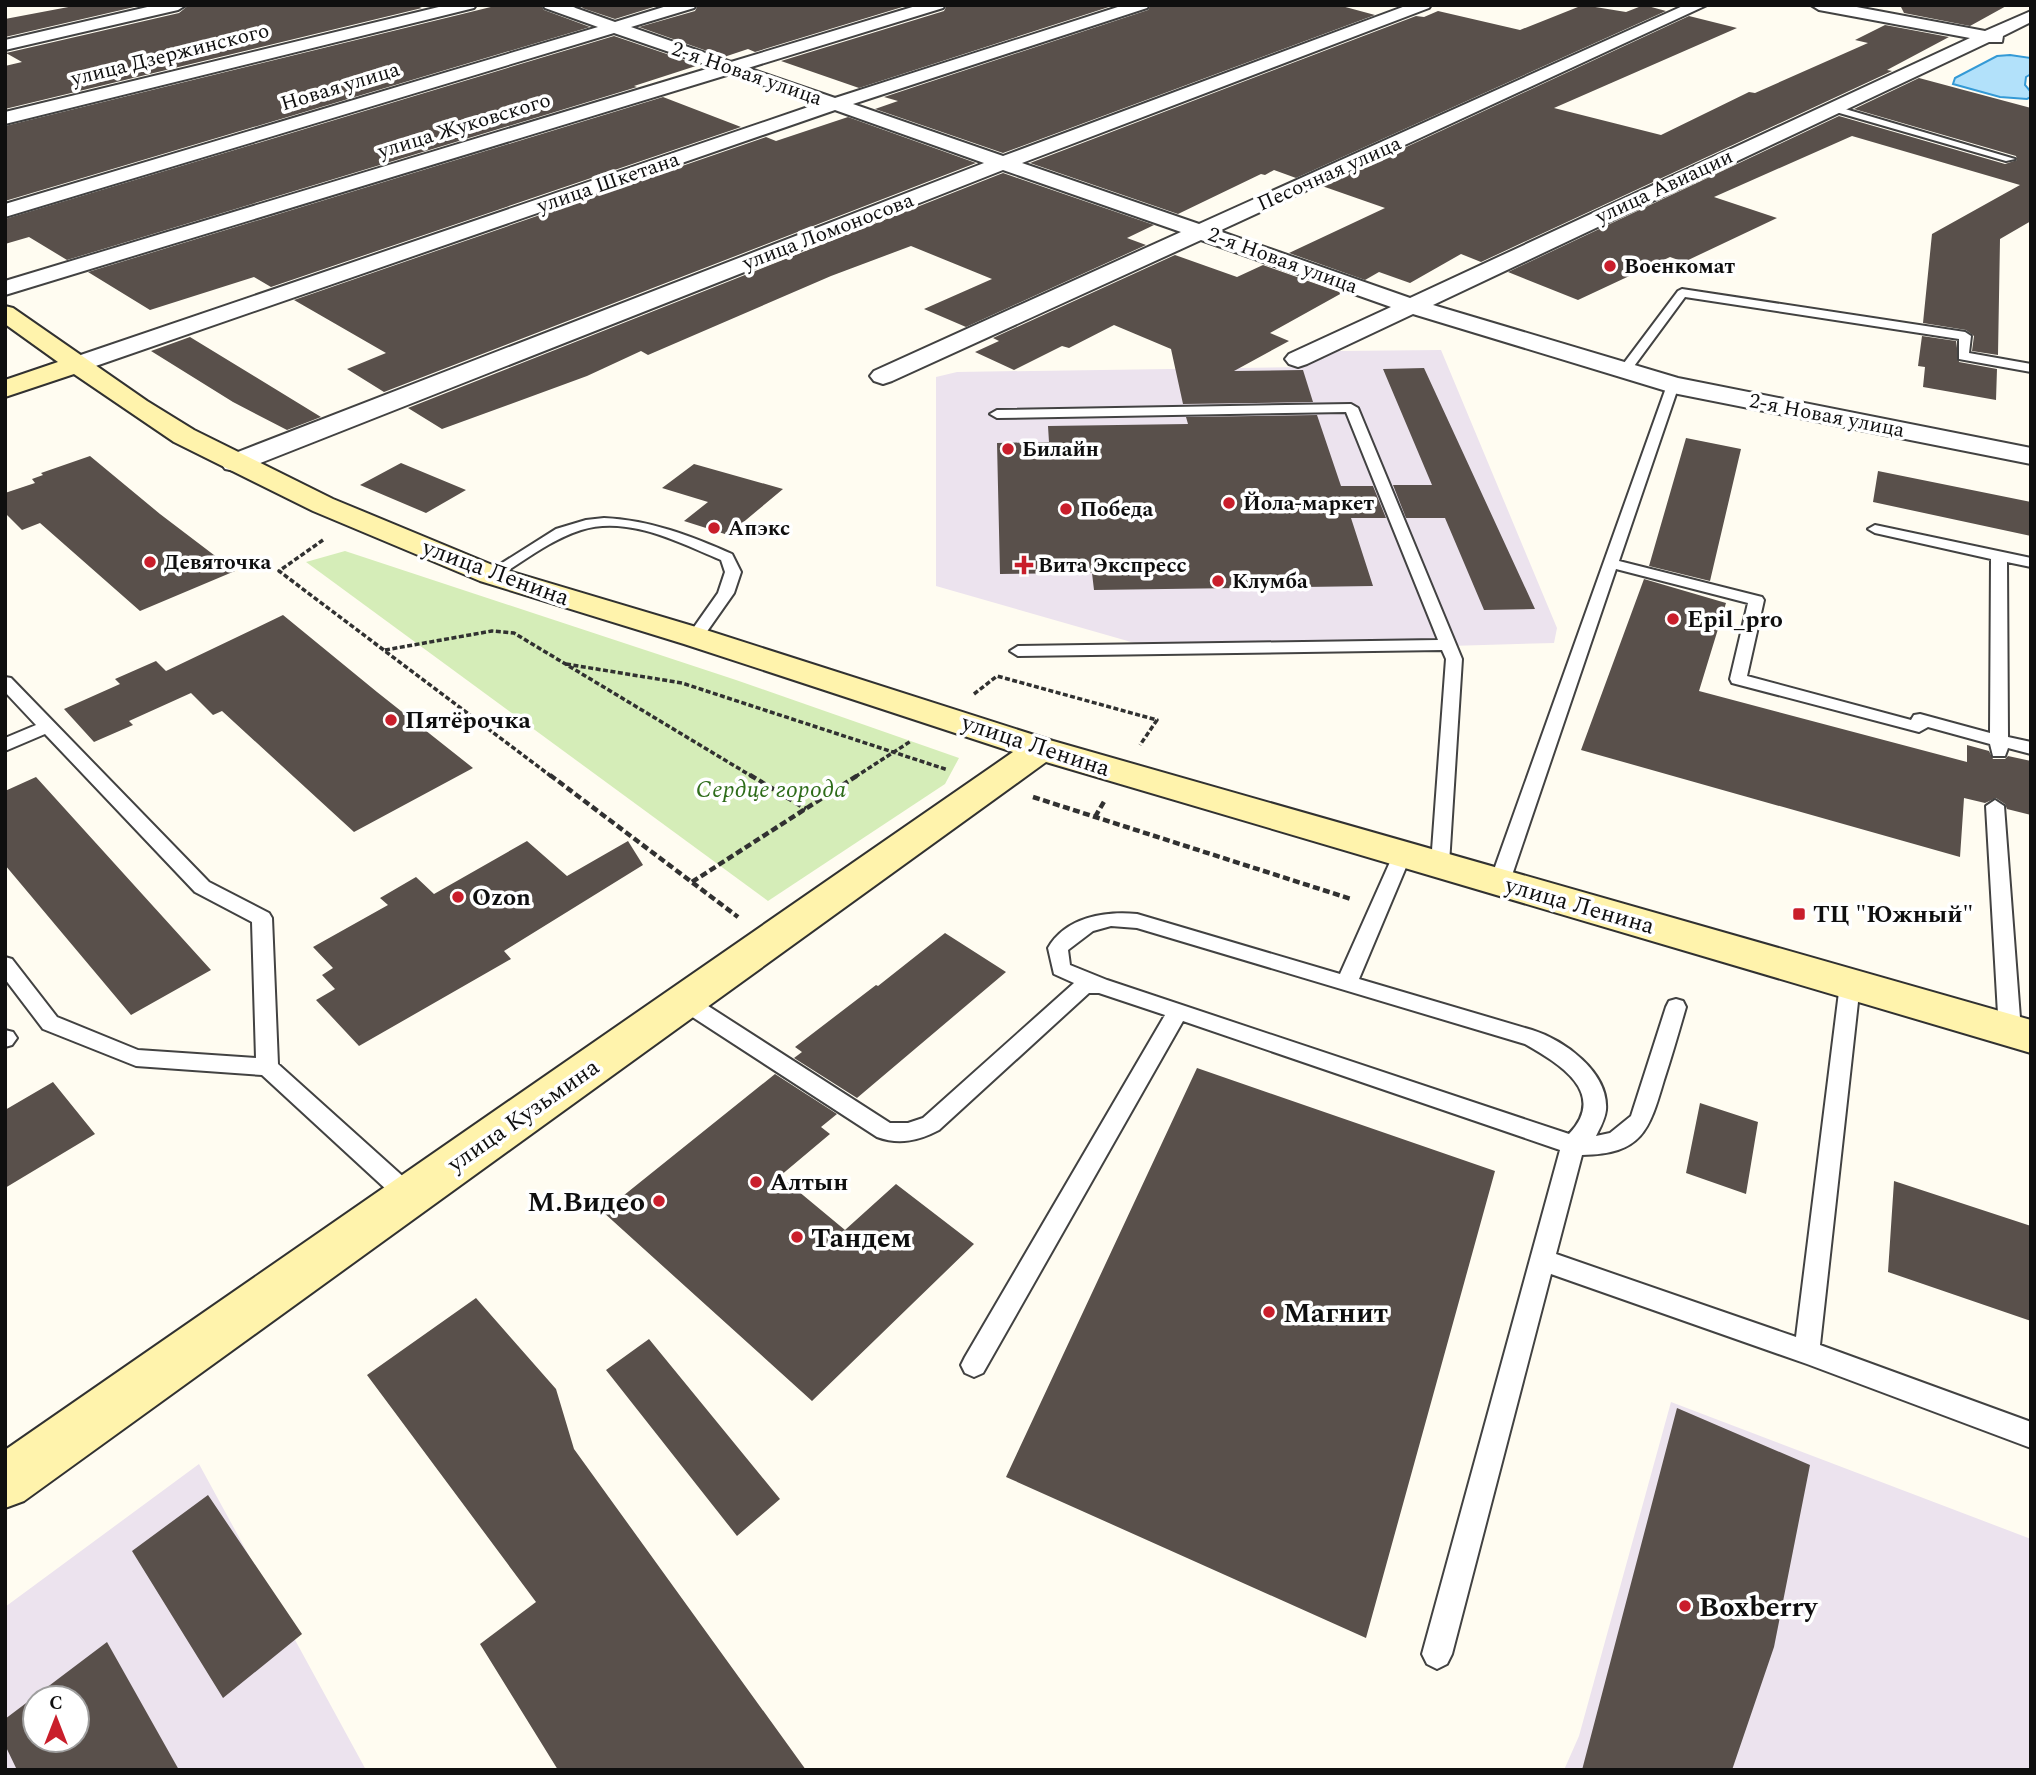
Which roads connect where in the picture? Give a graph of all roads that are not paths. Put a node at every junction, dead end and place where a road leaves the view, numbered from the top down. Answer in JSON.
{"nodes":[{"id":1,"x":178,"y":5,"type":"edge"},
{"id":2,"x":468,"y":5,"type":"edge"},
{"id":3,"x":688,"y":5,"type":"edge"},
{"id":4,"x":937,"y":5,"type":"edge"},
{"id":5,"x":1141,"y":5,"type":"edge"},
{"id":6,"x":1423,"y":5,"type":"edge"},
{"id":7,"x":1699,"y":5,"type":"edge"},
{"id":8,"x":1819,"y":5,"type":"edge"},
{"id":9,"x":564,"y":7,"type":"edge"},
{"id":10,"x":2031,"y":16,"type":"edge"},
{"id":11,"x":615,"y":27,"type":"junction"},
{"id":12,"x":1991,"y":37,"type":"junction"},
{"id":13,"x":2017,"y":42,"type":"dead end"},
{"id":14,"x":5,"y":45,"type":"edge"},
{"id":15,"x":732,"y":68,"type":"junction"},
{"id":16,"x":835,"y":104,"type":"junction"},
{"id":17,"x":1832,"y":108,"type":"junction"},
{"id":18,"x":5,"y":118,"type":"edge"},
{"id":19,"x":2010,"y":159,"type":"dead end"},
{"id":20,"x":1000,"y":164,"type":"junction"},
{"id":21,"x":5,"y":211,"type":"edge"},
{"id":22,"x":1201,"y":230,"type":"junction"},
{"id":23,"x":5,"y":288,"type":"edge"},
{"id":24,"x":1409,"y":305,"type":"junction"},
{"id":25,"x":5,"y":313,"type":"edge"},
{"id":26,"x":1298,"y":359,"type":"dead end"},
{"id":27,"x":78,"y":364,"type":"junction"},
{"id":28,"x":2031,"y":368,"type":"edge"},
{"id":29,"x":1625,"y":370,"type":"junction"},
{"id":30,"x":883,"y":376,"type":"dead end"},
{"id":31,"x":1673,"y":385,"type":"junction"},
{"id":32,"x":5,"y":389,"type":"edge"},
{"id":33,"x":998,"y":414,"type":"dead end"},
{"id":34,"x":2031,"y":456,"type":"edge"},
{"id":35,"x":235,"y":463,"type":"junction"},
{"id":36,"x":1875,"y":528,"type":"dead end"},
{"id":37,"x":1999,"y":556,"type":"junction"},
{"id":38,"x":1611,"y":563,"type":"junction"},
{"id":39,"x":2031,"y":563,"type":"edge"},
{"id":40,"x":491,"y":575,"type":"junction"},
{"id":41,"x":695,"y":637,"type":"junction"},
{"id":42,"x":1449,"y":645,"type":"junction"},
{"id":43,"x":1018,"y":651,"type":"dead end"},
{"id":44,"x":5,"y":682,"type":"edge"},
{"id":45,"x":48,"y":726,"type":"junction"},
{"id":46,"x":5,"y":745,"type":"edge"},
{"id":47,"x":1999,"y":747,"type":"junction"},
{"id":48,"x":2031,"y":748,"type":"edge"},
{"id":49,"x":1041,"y":749,"type":"junction"},
{"id":50,"x":1995,"y":806,"type":"dead end"},
{"id":51,"x":1403,"y":853,"type":"junction"},
{"id":52,"x":1440,"y":864,"type":"junction"},
{"id":53,"x":1500,"y":881,"type":"junction"},
{"id":54,"x":5,"y":964,"type":"edge"},
{"id":55,"x":1347,"y":982,"type":"junction"},
{"id":56,"x":1850,"y":984,"type":"junction"},
{"id":57,"x":1100,"y":985,"type":"junction"},
{"id":58,"x":684,"y":1001,"type":"junction"},
{"id":59,"x":1676,"y":1007,"type":"dead end"},
{"id":60,"x":1178,"y":1012,"type":"junction"},
{"id":61,"x":2021,"y":1034,"type":"edge"},
{"id":62,"x":267,"y":1067,"type":"junction"},
{"id":63,"x":1573,"y":1145,"type":"junction"},
{"id":64,"x":409,"y":1196,"type":"junction"},
{"id":65,"x":1541,"y":1260,"type":"junction"},
{"id":66,"x":1807,"y":1352,"type":"junction"},
{"id":67,"x":974,"y":1365,"type":"dead end"},
{"id":68,"x":2031,"y":1435,"type":"edge"},
{"id":69,"x":5,"y":1482,"type":"edge"},
{"id":70,"x":1437,"y":1654,"type":"dead end"}],
"edges":[{"from":1,"to":14,"type":"street"},
{"from":2,"to":18,"type":"street","name":"улица Дзержинского"},
{"from":3,"to":11,"type":"street","name":"Новая улица"},
{"from":4,"to":15,"type":"street","name":"улица Жуковского"},
{"from":5,"to":16,"type":"street","name":"улица Шкетана"},
{"from":6,"to":20,"type":"street","name":"улица Ломоносова"},
{"from":7,"to":22,"type":"street","name":"Песочная улица"},
{"from":8,"to":12,"type":"street"},
{"from":9,"to":11,"type":"street","name":"2-я Новая улица"},
{"from":10,"to":12,"type":"street","name":"улица Авиации"},
{"from":11,"to":15,"type":"street","name":"2-я Новая улица"},
{"from":11,"to":21,"type":"street","name":"Новая улица"},
{"from":12,"to":13,"type":"street"},
{"from":12,"to":17,"type":"street","name":"улица Авиации"},
{"from":15,"to":16,"type":"street","name":"2-я Новая улица"},
{"from":15,"to":23,"type":"street","name":"улица Жуковского"},
{"from":16,"to":20,"type":"street","name":"2-я Новая улица"},
{"from":16,"to":27,"type":"street","name":"улица Шкетана"},
{"from":17,"to":19,"type":"lane"},
{"from":17,"to":24,"type":"street","name":"улица Авиации"},
{"from":20,"to":22,"type":"street","name":"2-я Новая улица"},
{"from":20,"to":35,"type":"street","name":"улица Ломоносова"},
{"from":22,"to":24,"type":"street","name":"2-я Новая улица"},
{"from":22,"to":30,"type":"street","name":"Песочная улица"},
{"from":24,"to":26,"type":"street","name":"улица Авиации"},
{"from":24,"to":29,"type":"street","name":"2-я Новая улица"},
{"from":25,"to":27,"type":"main road","name":"улица Ленина"},
{"from":27,"to":32,"type":"main road"},
{"from":27,"to":35,"type":"main road","name":"улица Ленина"},
{"from":28,"to":29,"type":"lane"},
{"from":29,"to":31,"type":"street","name":"2-я Новая улица"},
{"from":31,"to":34,"type":"street","name":"2-я Новая улица"},
{"from":31,"to":38,"type":"lane"},
{"from":33,"to":42,"type":"lane"},
{"from":35,"to":40,"type":"main road","name":"улица Ленина"},
{"from":36,"to":37,"type":"lane"},
{"from":37,"to":39,"type":"lane"},
{"from":37,"to":47,"type":"lane"},
{"from":38,"to":47,"type":"lane"},
{"from":38,"to":53,"type":"lane"},
{"from":40,"to":41,"type":"main road","name":"улица Ленина"},
{"from":40,"to":41,"type":"lane"},
{"from":41,"to":49,"type":"main road","name":"улица Ленина"},
{"from":42,"to":43,"type":"lane"},
{"from":42,"to":52,"type":"lane"},
{"from":44,"to":45,"type":"lane"},
{"from":45,"to":46,"type":"lane"},
{"from":45,"to":62,"type":"lane"},
{"from":47,"to":48,"type":"lane"},
{"from":49,"to":51,"type":"main road","name":"улица Ленина"},
{"from":49,"to":58,"type":"main road","name":"улица Кузьмина"},
{"from":50,"to":61,"type":"lane"},
{"from":51,"to":52,"type":"main road","name":"улица Ленина"},
{"from":51,"to":55,"type":"lane"},
{"from":52,"to":53,"type":"main road","name":"улица Ленина"},
{"from":53,"to":56,"type":"main road","name":"улица Ленина"},
{"from":54,"to":62,"type":"lane"},
{"from":55,"to":57,"type":"lane"},
{"from":55,"to":63,"type":"lane"},
{"from":56,"to":61,"type":"main road","name":"улица Ленина"},
{"from":56,"to":66,"type":"lane"},
{"from":57,"to":58,"type":"lane"},
{"from":57,"to":60,"type":"lane"},
{"from":58,"to":64,"type":"main road","name":"улица Кузьмина"},
{"from":59,"to":63,"type":"lane"},
{"from":60,"to":63,"type":"lane"},
{"from":60,"to":67,"type":"lane"},
{"from":62,"to":64,"type":"lane"},
{"from":63,"to":65,"type":"lane"},
{"from":64,"to":69,"type":"main road","name":"улица Кузьмина"},
{"from":65,"to":66,"type":"lane"},
{"from":65,"to":70,"type":"lane"},
{"from":66,"to":68,"type":"lane"}]}
